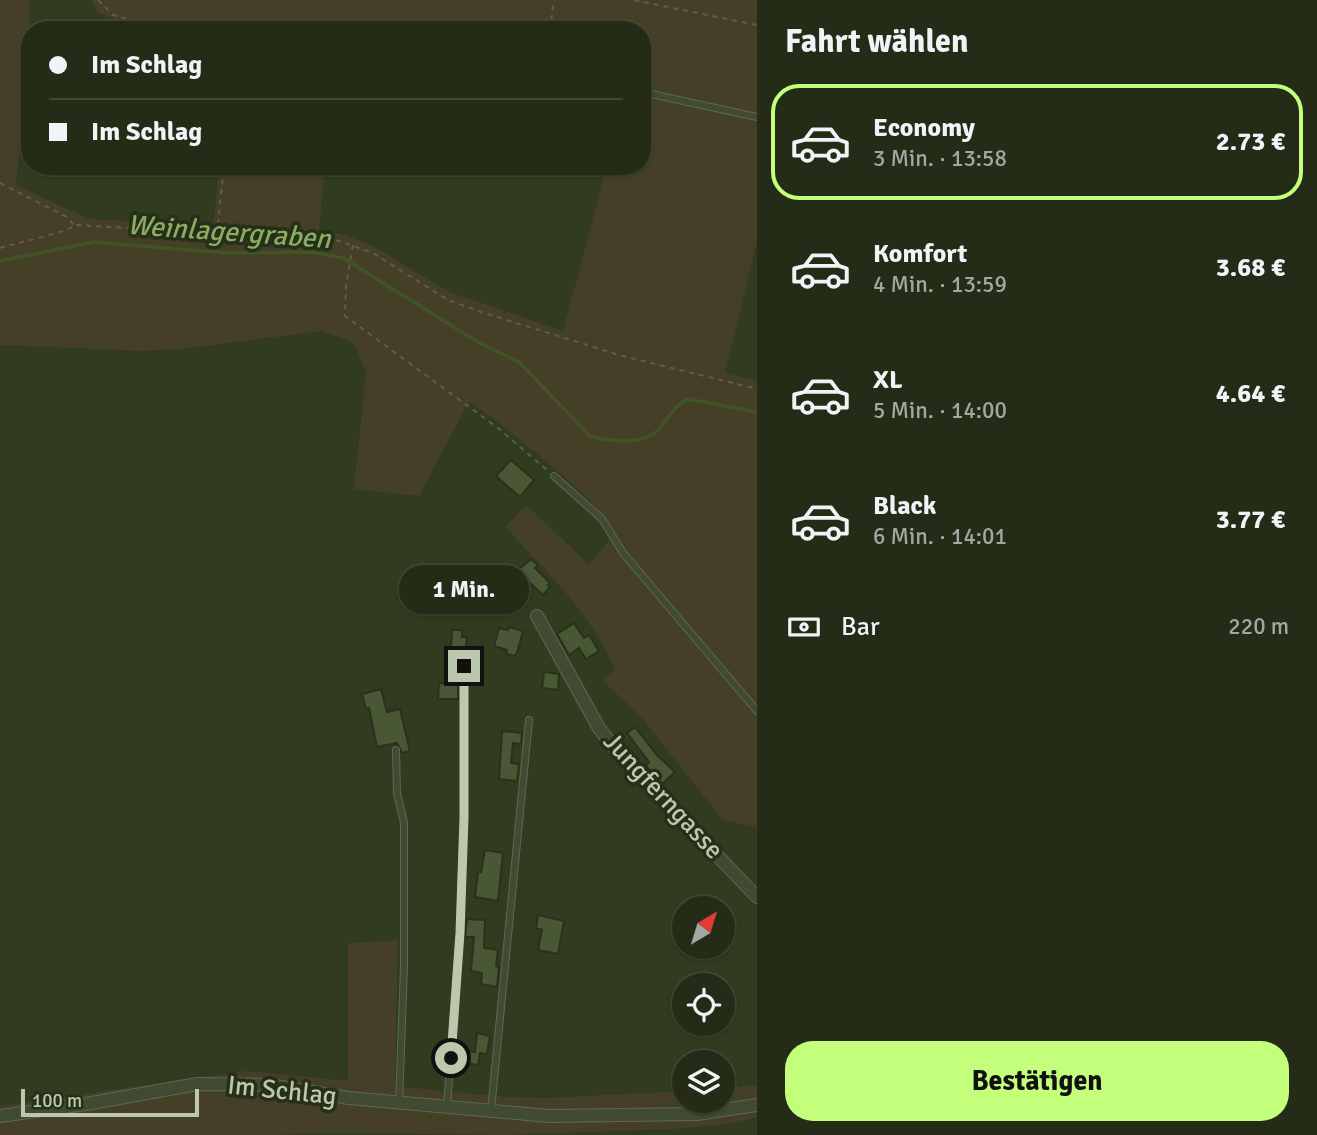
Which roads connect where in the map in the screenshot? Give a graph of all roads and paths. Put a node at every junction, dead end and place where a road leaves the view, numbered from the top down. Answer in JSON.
{"nodes":[{"id":1,"x":98,"y":0,"type":"edge"},
{"id":2,"x":554,"y":0,"type":"edge"},
{"id":3,"x":634,"y":0,"type":"edge"},
{"id":4,"x":133,"y":21,"type":"edge"},
{"id":5,"x":551,"y":21,"type":"edge"},
{"id":6,"x":757,"y":25,"type":"edge"},
{"id":7,"x":651,"y":94,"type":"edge"},
{"id":8,"x":757,"y":117,"type":"edge"},
{"id":9,"x":223,"y":175,"type":"edge"},
{"id":10,"x":0,"y":183,"type":"edge"},
{"id":11,"x":75,"y":225,"type":"junction"},
{"id":12,"x":217,"y":234,"type":"junction"},
{"id":13,"x":353,"y":245,"type":"junction"},
{"id":14,"x":0,"y":248,"type":"edge"},
{"id":15,"x":757,"y":388,"type":"edge"},
{"id":16,"x":554,"y":476,"type":"joint"},
{"id":17,"x":537,"y":616,"type":"dead end"},
{"id":18,"x":464,"y":666,"type":"dead end"},
{"id":19,"x":757,"y":711,"type":"edge"},
{"id":20,"x":529,"y":720,"type":"dead end"},
{"id":21,"x":396,"y":750,"type":"dead end"},
{"id":22,"x":757,"y":897,"type":"edge"},
{"id":23,"x":399,"y":1103,"type":"junction"},
{"id":24,"x":757,"y":1105,"type":"edge"},
{"id":25,"x":447,"y":1107,"type":"junction"},
{"id":26,"x":491,"y":1112,"type":"junction"},
{"id":27,"x":0,"y":1115,"type":"edge"}],
"edges":[{"from":1,"to":4,"type":"path"},
{"from":2,"to":5,"type":"path"},
{"from":3,"to":6,"type":"path"},
{"from":7,"to":8,"type":"lane"},
{"from":9,"to":12,"type":"path"},
{"from":10,"to":11,"type":"path"},
{"from":11,"to":12,"type":"path"},
{"from":11,"to":14,"type":"path"},
{"from":12,"to":13,"type":"path"},
{"from":13,"to":15,"type":"path"},
{"from":13,"to":16,"type":"path"},
{"from":16,"to":19,"type":"lane"},
{"from":17,"to":22,"type":"street","name":"Jungferngasse"},
{"from":18,"to":25,"type":"lane"},
{"from":20,"to":26,"type":"lane"},
{"from":21,"to":23,"type":"lane"},
{"from":23,"to":25,"type":"street","name":"Im Schlag"},
{"from":23,"to":27,"type":"street","name":"Im Schlag"},
{"from":24,"to":26,"type":"street","name":"Im Schlag"},
{"from":25,"to":26,"type":"street","name":"Im Schlag"}]}
